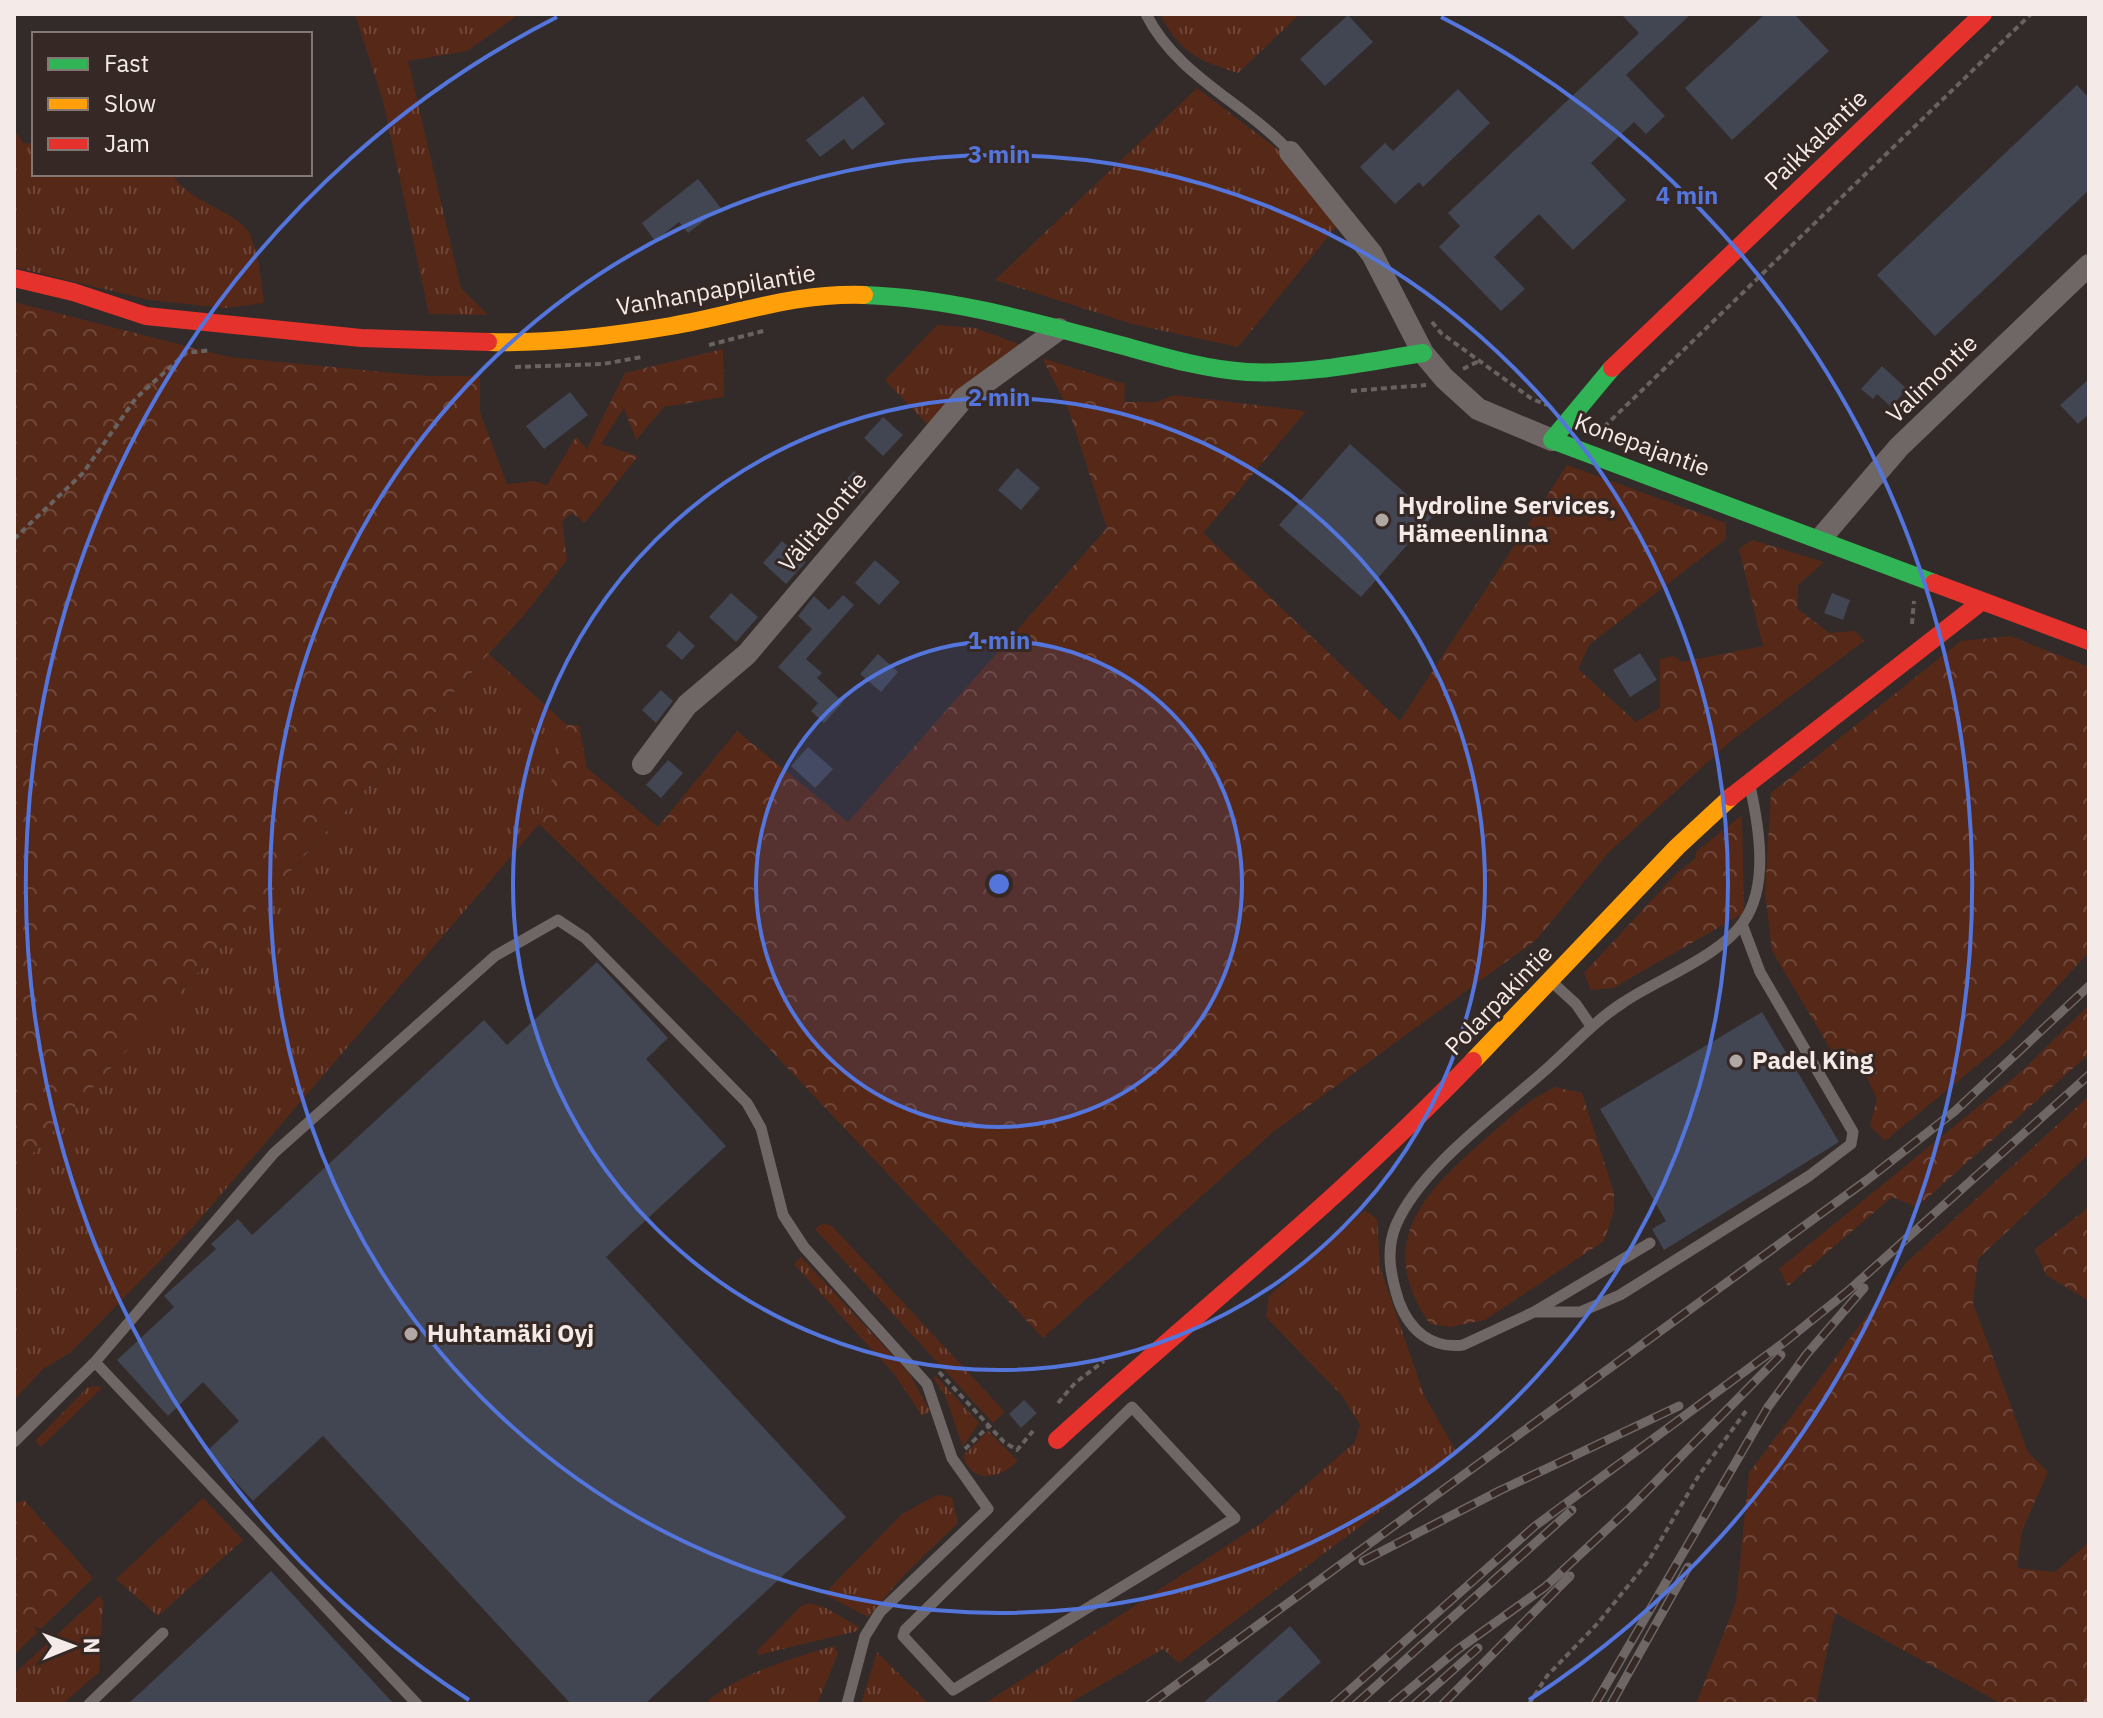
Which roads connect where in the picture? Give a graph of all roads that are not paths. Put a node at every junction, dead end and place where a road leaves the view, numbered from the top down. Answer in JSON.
{"nodes":[{"id":1,"x":1146,"y":14,"type":"edge"},
{"id":2,"x":1983,"y":14,"type":"edge"},
{"id":3,"x":1290,"y":152,"type":"joint"},
{"id":4,"x":2085,"y":277,"type":"edge"},
{"id":5,"x":14,"y":278,"type":"edge"},
{"id":6,"x":1059,"y":329,"type":"junction"},
{"id":7,"x":1423,"y":353,"type":"junction"},
{"id":8,"x":1552,"y":440,"type":"junction"},
{"id":9,"x":1821,"y":538,"type":"junction"},
{"id":10,"x":1981,"y":602,"type":"junction"},
{"id":11,"x":2089,"y":641,"type":"edge"},
{"id":12,"x":643,"y":764,"type":"dead end"},
{"id":13,"x":1749,"y":781,"type":"junction"},
{"id":14,"x":1742,"y":924,"type":"junction"},
{"id":15,"x":1551,"y":981,"type":"junction"},
{"id":16,"x":1591,"y":1026,"type":"junction"},
{"id":17,"x":1650,"y":1243,"type":"dead end"},
{"id":18,"x":1534,"y":1312,"type":"junction"},
{"id":19,"x":95,"y":1362,"type":"junction"},
{"id":20,"x":1064,"y":1434,"type":"joint"},
{"id":21,"x":14,"y":1442,"type":"edge"},
{"id":22,"x":1089,"y":1450,"type":"junction"},
{"id":23,"x":163,"y":1633,"type":"dead end"},
{"id":24,"x":89,"y":1704,"type":"edge"},
{"id":25,"x":417,"y":1704,"type":"edge"},
{"id":26,"x":847,"y":1704,"type":"edge"}],
"edges":[{"from":1,"to":3,"type":"lane"},
{"from":2,"to":8,"type":"street","name":"Paikkalantie"},
{"from":3,"to":7,"type":"street","name":"Konepajantie"},
{"from":4,"to":9,"type":"street","name":"Valimontie"},
{"from":5,"to":6,"type":"street","name":"Vanhanpappilantie"},
{"from":6,"to":7,"type":"street","name":"Vanhanpappilantie"},
{"from":6,"to":12,"type":"street","name":"Välitalontie"},
{"from":7,"to":8,"type":"street","name":"Konepajantie"},
{"from":8,"to":9,"type":"street","name":"Konepajantie"},
{"from":9,"to":10,"type":"street","name":"Konepajantie"},
{"from":10,"to":11,"type":"street","name":"Konepajantie"},
{"from":10,"to":13,"type":"street","name":"Polarpakintie"},
{"from":13,"to":14,"type":"lane"},
{"from":13,"to":15,"type":"street","name":"Polarpakintie"},
{"from":14,"to":16,"type":"lane"},
{"from":14,"to":18,"type":"lane"},
{"from":15,"to":16,"type":"lane"},
{"from":15,"to":20,"type":"street","name":"Polarpakintie"},
{"from":16,"to":18,"type":"lane"},
{"from":17,"to":18,"type":"lane"},
{"from":19,"to":21,"type":"lane"},
{"from":19,"to":25,"type":"lane"},
{"from":19,"to":26,"type":"lane"},
{"from":20,"to":22,"type":"lane"},
{"from":22,"to":22,"type":"lane"},
{"from":23,"to":24,"type":"lane"}]}
